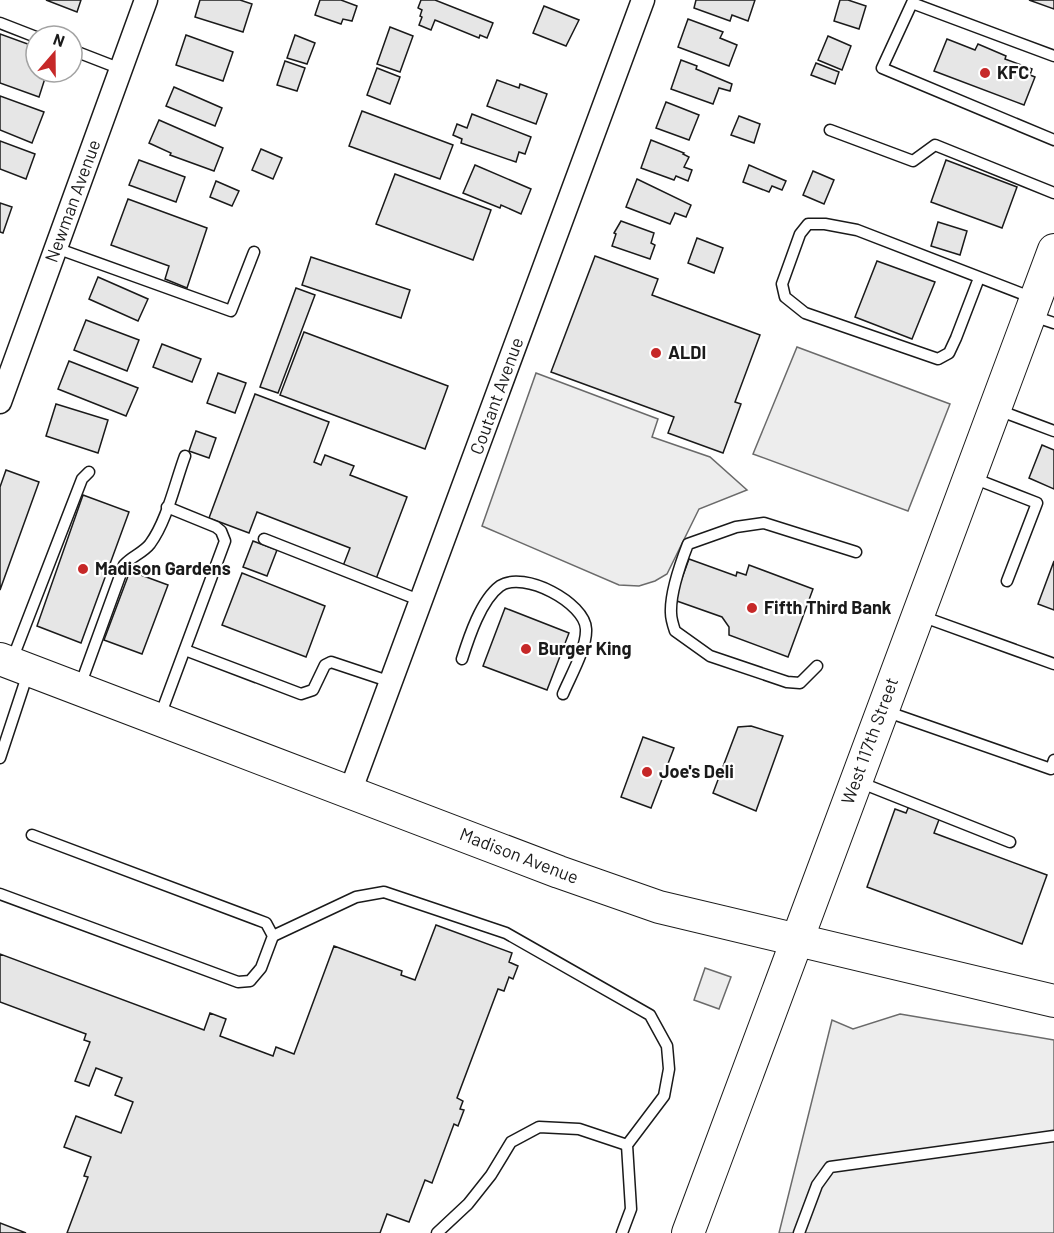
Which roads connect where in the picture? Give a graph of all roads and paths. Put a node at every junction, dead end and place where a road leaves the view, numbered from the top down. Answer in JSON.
{"nodes":[{"id":1,"x":146,"y":0,"type":"edge"},
{"id":2,"x":643,"y":0,"type":"edge"},
{"id":3,"x":0,"y":23,"type":"edge"},
{"id":4,"x":24,"y":32,"type":"edge"},
{"id":5,"x":84,"y":55,"type":"edge"},
{"id":6,"x":1054,"y":56,"type":"edge"},
{"id":7,"x":121,"y":69,"type":"junction"},
{"id":8,"x":830,"y":130,"type":"dead end"},
{"id":9,"x":1054,"y":140,"type":"edge"},
{"id":10,"x":1054,"y":193,"type":"edge"},
{"id":11,"x":56,"y":248,"type":"junction"},
{"id":12,"x":254,"y":252,"type":"dead end"},
{"id":13,"x":1052,"y":261,"type":"edge"},
{"id":14,"x":979,"y":278,"type":"junction"},
{"id":15,"x":1040,"y":313,"type":"edge"},
{"id":16,"x":0,"y":402,"type":"edge"},
{"id":17,"x":995,"y":409,"type":"junction"},
{"id":18,"x":1054,"y":431,"type":"edge"},
{"id":19,"x":185,"y":456,"type":"dead end"},
{"id":20,"x":89,"y":472,"type":"dead end"},
{"id":21,"x":970,"y":476,"type":"junction"},
{"id":22,"x":167,"y":507,"type":"junction"},
{"id":23,"x":264,"y":539,"type":"dead end"},
{"id":24,"x":856,"y":552,"type":"dead end"},
{"id":25,"x":1007,"y":581,"type":"dead end"},
{"id":26,"x":419,"y":600,"type":"junction"},
{"id":27,"x":918,"y":615,"type":"junction"},
{"id":28,"x":184,"y":650,"type":"junction"},
{"id":29,"x":462,"y":659,"type":"dead end"},
{"id":30,"x":1054,"y":663,"type":"edge"},
{"id":31,"x":13,"y":664,"type":"edge"},
{"id":32,"x":817,"y":666,"type":"dead end"},
{"id":33,"x":391,"y":682,"type":"junction"},
{"id":34,"x":78,"y":689,"type":"junction"},
{"id":35,"x":563,"y":694,"type":"dead end"},
{"id":36,"x":882,"y":710,"type":"junction"},
{"id":37,"x":159,"y":719,"type":"junction"},
{"id":38,"x":0,"y":758,"type":"edge"},
{"id":39,"x":1054,"y":759,"type":"edge"},
{"id":40,"x":856,"y":781,"type":"junction"},
{"id":41,"x":350,"y":792,"type":"junction"},
{"id":42,"x":32,"y":835,"type":"dead end"},
{"id":43,"x":1010,"y":842,"type":"dead end"},
{"id":44,"x":0,"y":894,"type":"edge"},
{"id":45,"x":273,"y":936,"type":"junction"},
{"id":46,"x":797,"y":939,"type":"junction"},
{"id":47,"x":1054,"y":1001,"type":"edge"},
{"id":48,"x":1054,"y":1136,"type":"edge"},
{"id":49,"x":627,"y":1145,"type":"junction"},
{"id":50,"x":437,"y":1233,"type":"edge"},
{"id":51,"x":622,"y":1233,"type":"edge"},
{"id":52,"x":688,"y":1233,"type":"edge"},
{"id":53,"x":799,"y":1233,"type":"edge"}],
"edges":[{"from":1,"to":7,"type":"street","name":"Newman Avenue"},
{"from":2,"to":26,"type":"street","name":"Coutant Avenue"},
{"from":3,"to":4,"type":"lane"},
{"from":5,"to":7,"type":"lane"},
{"from":6,"to":9,"type":"lane"},
{"from":7,"to":11,"type":"street","name":"Newman Avenue"},
{"from":8,"to":10,"type":"lane"},
{"from":11,"to":12,"type":"lane"},
{"from":11,"to":16,"type":"street","name":"Newman Avenue"},
{"from":13,"to":15,"type":"main road","name":"West 117th Street"},
{"from":14,"to":14,"type":"lane"},
{"from":14,"to":15,"type":"lane"},
{"from":15,"to":17,"type":"main road","name":"West 117th Street"},
{"from":17,"to":18,"type":"lane"},
{"from":17,"to":21,"type":"main road","name":"West 117th Street"},
{"from":19,"to":22,"type":"lane"},
{"from":20,"to":31,"type":"lane"},
{"from":21,"to":25,"type":"lane"},
{"from":21,"to":27,"type":"main road","name":"West 117th Street"},
{"from":22,"to":28,"type":"lane"},
{"from":22,"to":34,"type":"lane"},
{"from":23,"to":26,"type":"lane"},
{"from":24,"to":32,"type":"lane"},
{"from":26,"to":33,"type":"street","name":"Coutant Avenue"},
{"from":27,"to":30,"type":"lane"},
{"from":27,"to":36,"type":"main road","name":"West 117th Street"},
{"from":28,"to":33,"type":"lane"},
{"from":28,"to":37,"type":"lane"},
{"from":29,"to":35,"type":"lane"},
{"from":31,"to":34,"type":"main road","name":"Madison Avenue"},
{"from":31,"to":38,"type":"lane"},
{"from":33,"to":41,"type":"street","name":"Coutant Avenue"},
{"from":34,"to":37,"type":"main road","name":"Madison Avenue"},
{"from":36,"to":39,"type":"lane"},
{"from":36,"to":40,"type":"main road","name":"West 117th Street"},
{"from":37,"to":41,"type":"main road","name":"Madison Avenue"},
{"from":40,"to":43,"type":"lane"},
{"from":40,"to":46,"type":"main road","name":"West 117th Street"},
{"from":41,"to":46,"type":"main road","name":"Madison Avenue"},
{"from":42,"to":45,"type":"lane"},
{"from":44,"to":45,"type":"lane"},
{"from":45,"to":49,"type":"lane"},
{"from":46,"to":47,"type":"main road","name":"Madison Avenue"},
{"from":46,"to":52,"type":"main road","name":"West 117th Street"},
{"from":48,"to":53,"type":"lane"},
{"from":49,"to":50,"type":"lane"},
{"from":49,"to":51,"type":"lane"}]}
